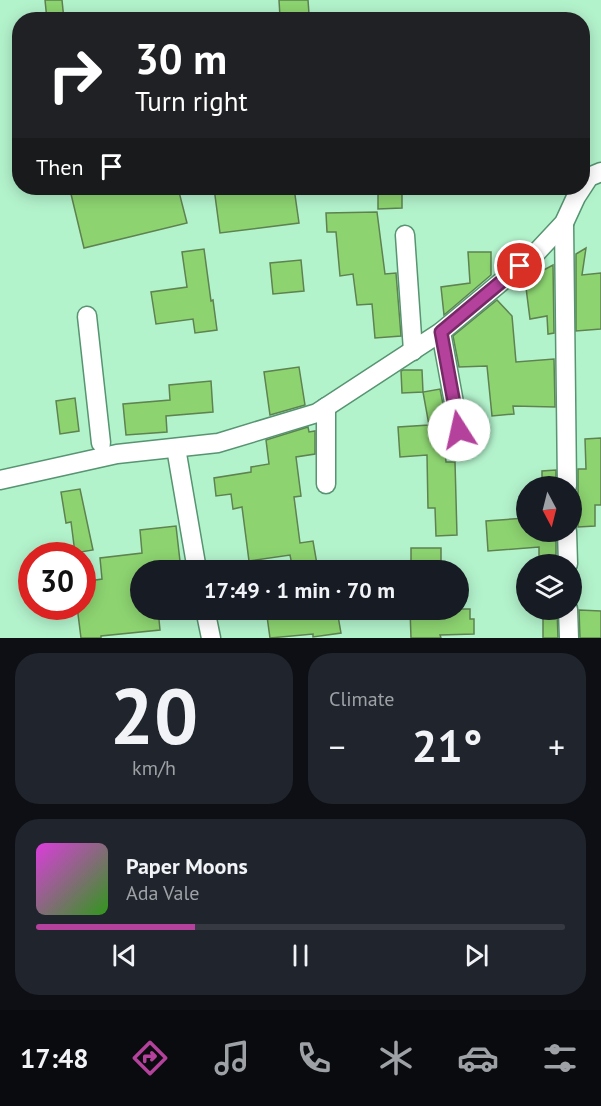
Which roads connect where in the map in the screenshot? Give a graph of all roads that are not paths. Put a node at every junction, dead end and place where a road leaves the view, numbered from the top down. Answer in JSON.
{"nodes":[{"id":1,"x":577,"y":195,"type":"edge"},
{"id":2,"x":564,"y":223,"type":"junction"},
{"id":3,"x":405,"y":235,"type":"dead end"},
{"id":4,"x":87,"y":316,"type":"dead end"},
{"id":5,"x":441,"y":332,"type":"junction"},
{"id":6,"x":413,"y":351,"type":"junction"},
{"id":7,"x":326,"y":406,"type":"junction"},
{"id":8,"x":459,"y":430,"type":"dead end"},
{"id":9,"x":101,"y":443,"type":"dead end"},
{"id":10,"x":176,"y":448,"type":"junction"},
{"id":11,"x":567,"y":476,"type":"edge"},
{"id":12,"x":0,"y":480,"type":"edge"},
{"id":13,"x":326,"y":484,"type":"dead end"},
{"id":14,"x":195,"y":560,"type":"edge"},
{"id":15,"x":207,"y":620,"type":"edge"},
{"id":16,"x":568,"y":620,"type":"edge"},
{"id":17,"x":211,"y":638,"type":"edge"},
{"id":18,"x":569,"y":638,"type":"edge"}],
"edges":[{"from":1,"to":2,"type":"street"},
{"from":2,"to":5,"type":"street"},
{"from":2,"to":11,"type":"street"},
{"from":3,"to":6,"type":"street"},
{"from":4,"to":9,"type":"street"},
{"from":5,"to":6,"type":"street"},
{"from":5,"to":8,"type":"street"},
{"from":6,"to":7,"type":"street"},
{"from":7,"to":10,"type":"street"},
{"from":7,"to":13,"type":"street"},
{"from":10,"to":12,"type":"street"},
{"from":10,"to":14,"type":"street"},
{"from":15,"to":17,"type":"street"},
{"from":16,"to":18,"type":"street"}]}
